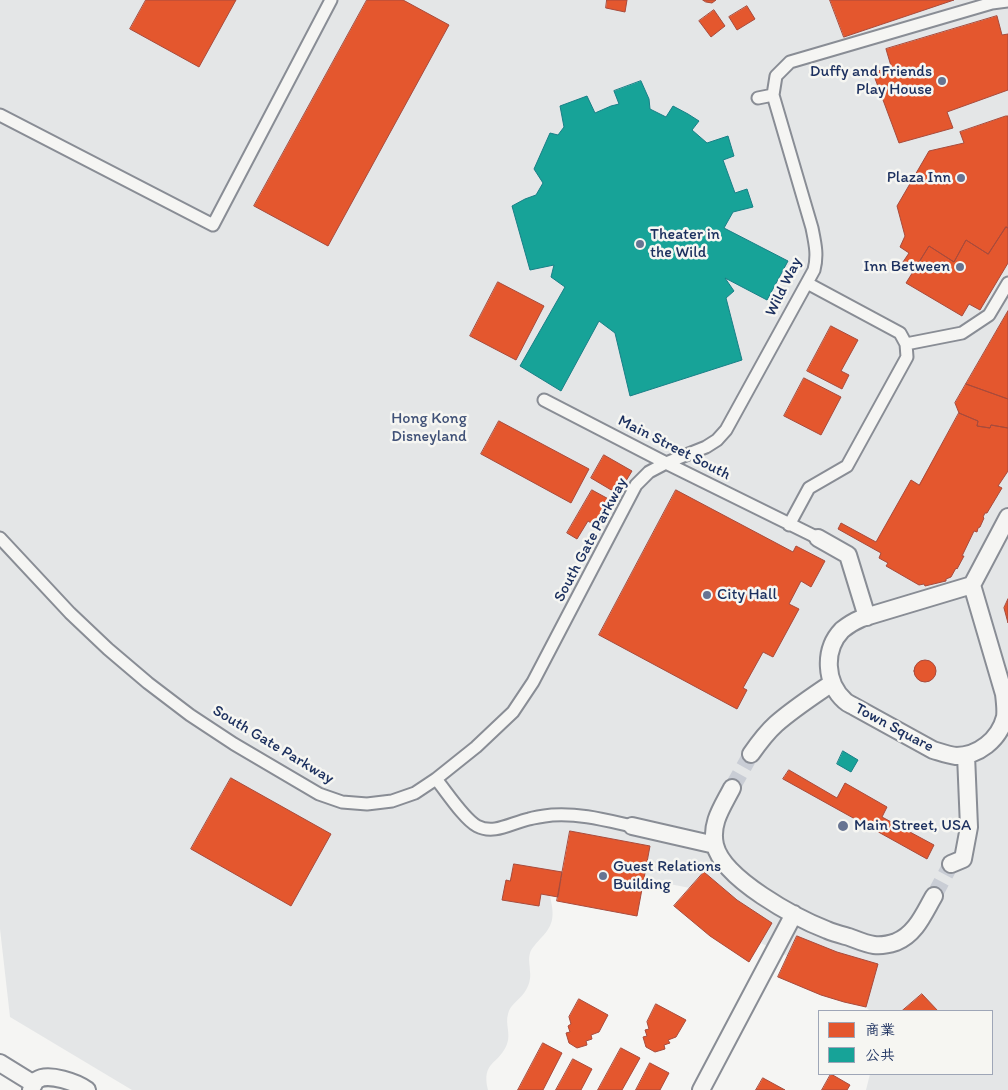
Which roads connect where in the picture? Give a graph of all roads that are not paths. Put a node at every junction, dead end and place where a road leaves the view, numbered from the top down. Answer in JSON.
{"nodes":[{"id":1,"x":331,"y":0,"type":"edge"},
{"id":2,"x":1008,"y":1,"type":"edge"},
{"id":3,"x":773,"y":95,"type":"junction"},
{"id":4,"x":758,"y":98,"type":"dead end"},
{"id":5,"x":0,"y":115,"type":"edge"},
{"id":6,"x":806,"y":283,"type":"junction"},
{"id":7,"x":1008,"y":284,"type":"edge"},
{"id":8,"x":906,"y":344,"type":"junction"},
{"id":9,"x":544,"y":400,"type":"dead end"},
{"id":10,"x":666,"y":464,"type":"junction"},
{"id":11,"x":1008,"y":517,"type":"edge"},
{"id":12,"x":789,"y":525,"type":"junction"},
{"id":13,"x":0,"y":538,"type":"edge"},
{"id":14,"x":818,"y":538,"type":"joint"},
{"id":15,"x":972,"y":585,"type":"junction"},
{"id":16,"x":867,"y":616,"type":"junction"},
{"id":17,"x":832,"y":683,"type":"junction"},
{"id":18,"x":1005,"y":685,"type":"edge"},
{"id":19,"x":751,"y":754,"type":"tunnel mouth"},
{"id":20,"x":966,"y":755,"type":"junction"},
{"id":21,"x":436,"y":779,"type":"junction"},
{"id":22,"x":732,"y":788,"type":"tunnel mouth"},
{"id":23,"x":632,"y":826,"type":"joint"},
{"id":24,"x":715,"y":845,"type":"junction"},
{"id":25,"x":952,"y":864,"type":"tunnel mouth"},
{"id":26,"x":934,"y":896,"type":"tunnel mouth"},
{"id":27,"x":794,"y":914,"type":"junction"},
{"id":28,"x":0,"y":1064,"type":"edge"},
{"id":29,"x":32,"y":1087,"type":"edge"},
{"id":30,"x":88,"y":1090,"type":"edge"},
{"id":31,"x":701,"y":1090,"type":"edge"}],
"edges":[{"from":1,"to":5,"type":"lane"},
{"from":2,"to":3,"type":"lane"},
{"from":3,"to":4,"type":"lane"},
{"from":3,"to":6,"type":"lane","name":"Wild Way"},
{"from":6,"to":8,"type":"lane"},
{"from":6,"to":10,"type":"lane","name":"Wild Way"},
{"from":7,"to":8,"type":"lane"},
{"from":8,"to":12,"type":"lane"},
{"from":9,"to":10,"type":"lane","name":"Main Street South"},
{"from":10,"to":12,"type":"lane","name":"Main Street South"},
{"from":10,"to":21,"type":"lane","name":"South Gate Parkway"},
{"from":11,"to":15,"type":"street"},
{"from":12,"to":14,"type":"lane","name":"Main Street South"},
{"from":13,"to":21,"type":"lane","name":"South Gate Parkway"},
{"from":14,"to":16,"type":"street"},
{"from":15,"to":16,"type":"street"},
{"from":15,"to":18,"type":"street","name":"Town Square"},
{"from":16,"to":17,"type":"street"},
{"from":17,"to":19,"type":"street"},
{"from":17,"to":20,"type":"street","name":"Town Square"},
{"from":18,"to":20,"type":"street","name":"Town Square"},
{"from":20,"to":25,"type":"street"},
{"from":21,"to":23,"type":"lane"},
{"from":22,"to":24,"type":"street"},
{"from":23,"to":24,"type":"street"},
{"from":24,"to":27,"type":"street"},
{"from":26,"to":27,"type":"street"},
{"from":27,"to":31,"type":"street"},
{"from":28,"to":29,"type":"street"},
{"from":29,"to":30,"type":"street"}]}
